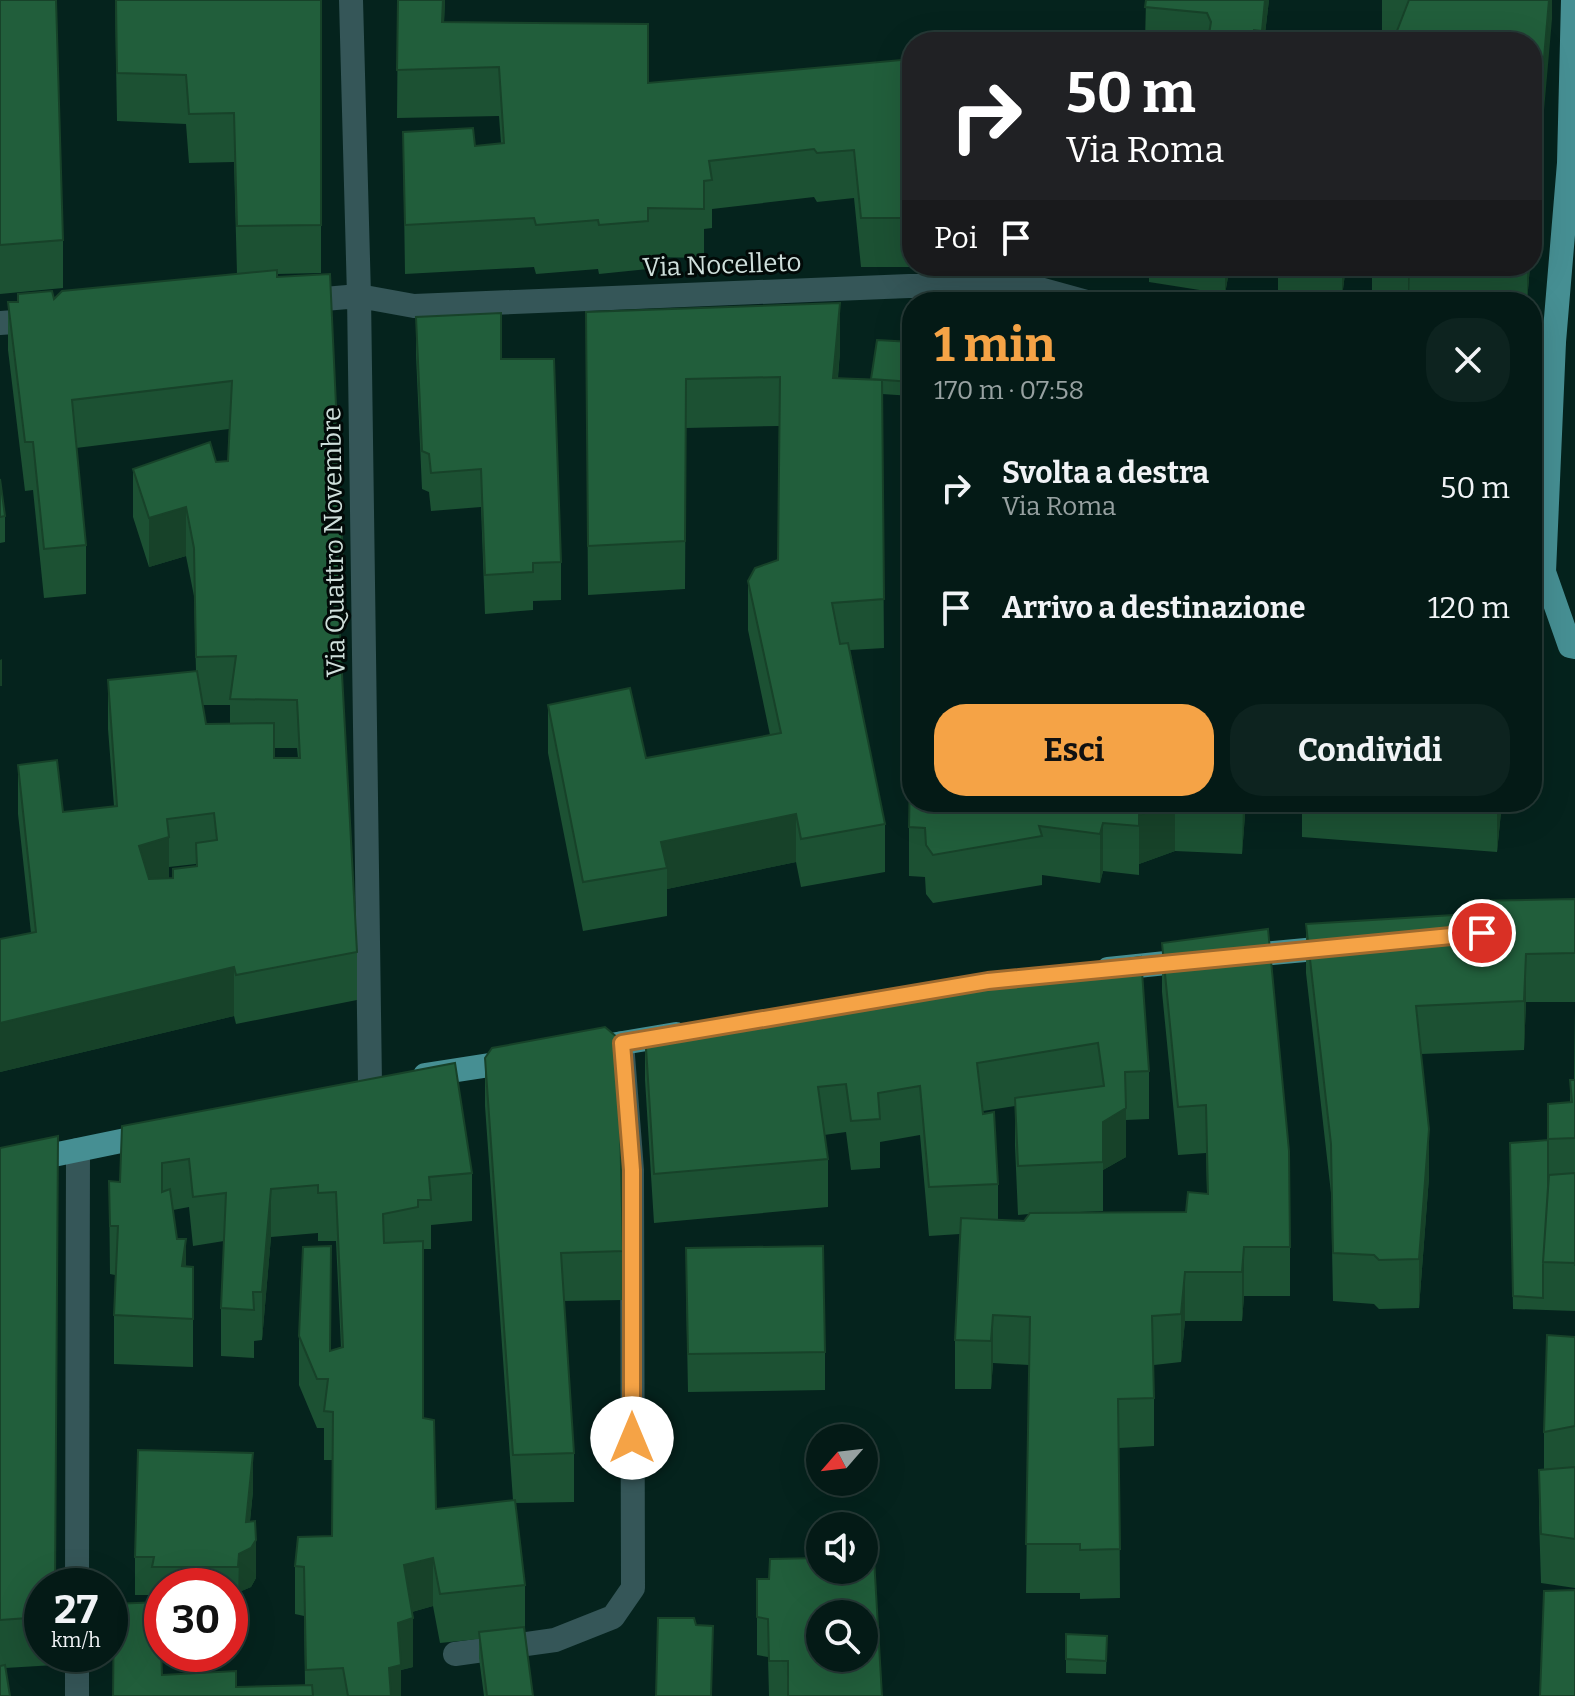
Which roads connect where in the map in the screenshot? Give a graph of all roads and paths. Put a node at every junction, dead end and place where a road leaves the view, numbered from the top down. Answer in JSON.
{"nodes":[{"id":1,"x":351,"y":0,"type":"edge"},
{"id":2,"x":1573,"y":0,"type":"edge"},
{"id":3,"x":1051,"y":292,"type":"edge"},
{"id":4,"x":359,"y":296,"type":"junction"},
{"id":5,"x":281,"y":302,"type":"edge"},
{"id":6,"x":62,"y":318,"type":"edge"},
{"id":7,"x":0,"y":323,"type":"edge"},
{"id":8,"x":1543,"y":342,"type":"edge"},
{"id":9,"x":1573,"y":650,"type":"edge"},
{"id":10,"x":1369,"y":944,"type":"edge"},
{"id":11,"x":1083,"y":971,"type":"edge"},
{"id":12,"x":698,"y":1030,"type":"edge"},
{"id":13,"x":622,"y":1043,"type":"junction"},
{"id":14,"x":362,"y":1086,"type":"joint"},
{"id":15,"x":169,"y":1132,"type":"edge"},
{"id":16,"x":78,"y":1150,"type":"junction"},
{"id":17,"x":0,"y":1166,"type":"edge"},
{"id":18,"x":77,"y":1568,"type":"edge"},
{"id":19,"x":455,"y":1654,"type":"dead end"},
{"id":20,"x":77,"y":1672,"type":"edge"},
{"id":21,"x":77,"y":1696,"type":"edge"}],
"edges":[{"from":1,"to":4,"type":"street","name":"Via Quattro Novembre"},
{"from":2,"to":8,"type":"main road"},
{"from":3,"to":4,"type":"street","name":"Via Nocelleto"},
{"from":4,"to":5,"type":"street","name":"Via Nocelleto"},
{"from":4,"to":14,"type":"street","name":"Via Quattro Novembre"},
{"from":6,"to":7,"type":"street"},
{"from":8,"to":9,"type":"main road"},
{"from":10,"to":11,"type":"main road"},
{"from":12,"to":13,"type":"main road"},
{"from":13,"to":14,"type":"main road"},
{"from":13,"to":19,"type":"street"},
{"from":15,"to":16,"type":"main road"},
{"from":16,"to":17,"type":"main road"},
{"from":16,"to":18,"type":"street"},
{"from":20,"to":21,"type":"street"}]}
